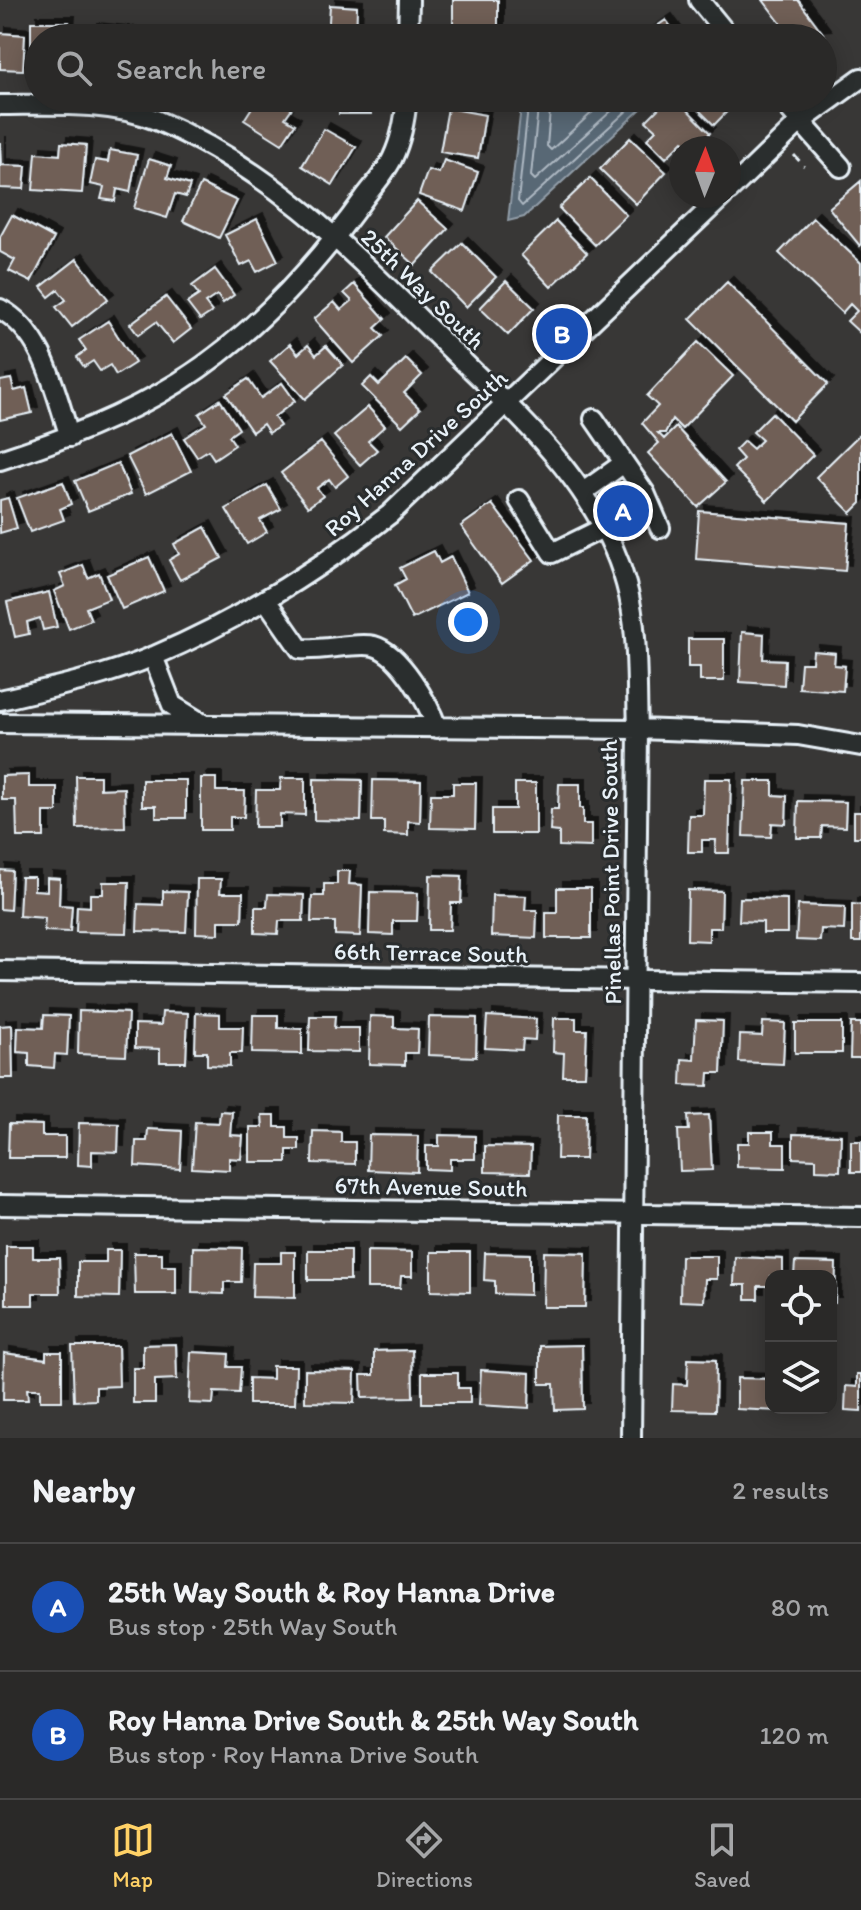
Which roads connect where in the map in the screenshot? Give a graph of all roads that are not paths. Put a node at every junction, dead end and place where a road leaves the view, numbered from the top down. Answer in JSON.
{"nodes":[{"id":1,"x":409,"y":0,"type":"edge"},
{"id":2,"x":699,"y":0,"type":"edge"},
{"id":3,"x":408,"y":24,"type":"edge"},
{"id":4,"x":719,"y":24,"type":"edge"},
{"id":5,"x":861,"y":78,"type":"edge"},
{"id":6,"x":837,"y":95,"type":"edge"},
{"id":7,"x":0,"y":105,"type":"edge"},
{"id":8,"x":24,"y":106,"type":"edge"},
{"id":9,"x":117,"y":112,"type":"edge"},
{"id":10,"x":406,"y":112,"type":"edge"},
{"id":11,"x":792,"y":112,"type":"edge"},
{"id":12,"x":814,"y":112,"type":"edge"},
{"id":13,"x":800,"y":122,"type":"junction"},
{"id":14,"x":841,"y":167,"type":"dead end"},
{"id":15,"x":741,"y":179,"type":"edge"},
{"id":16,"x":711,"y":208,"type":"edge"},
{"id":17,"x":336,"y":237,"type":"junction"},
{"id":18,"x":0,"y":309,"type":"edge"},
{"id":19,"x":507,"y":404,"type":"junction"},
{"id":20,"x":594,"y":419,"type":"dead end"},
{"id":21,"x":70,"y":437,"type":"junction"},
{"id":22,"x":0,"y":460,"type":"edge"},
{"id":23,"x":624,"y":463,"type":"junction"},
{"id":24,"x":583,"y":492,"type":"junction"},
{"id":25,"x":519,"y":500,"type":"dead end"},
{"id":26,"x":603,"y":528,"type":"junction"},
{"id":27,"x":660,"y":528,"type":"dead end"},
{"id":28,"x":266,"y":600,"type":"junction"},
{"id":29,"x":153,"y":656,"type":"junction"},
{"id":30,"x":0,"y":700,"type":"edge"},
{"id":31,"x":0,"y":723,"type":"edge"},
{"id":32,"x":210,"y":727,"type":"junction"},
{"id":33,"x":437,"y":728,"type":"junction"},
{"id":34,"x":638,"y":729,"type":"junction"},
{"id":35,"x":861,"y":746,"type":"edge"},
{"id":36,"x":0,"y":971,"type":"edge"},
{"id":37,"x":638,"y":980,"type":"junction"},
{"id":38,"x":861,"y":983,"type":"edge"},
{"id":39,"x":0,"y":1205,"type":"edge"},
{"id":40,"x":635,"y":1214,"type":"junction"},
{"id":41,"x":861,"y":1217,"type":"edge"},
{"id":42,"x":631,"y":1438,"type":"edge"}],
"edges":[{"from":1,"to":3,"type":"street"},
{"from":2,"to":4,"type":"street"},
{"from":5,"to":6,"type":"street"},
{"from":7,"to":8,"type":"street"},
{"from":9,"to":17,"type":"street"},
{"from":10,"to":17,"type":"street","name":"25th Way South"},
{"from":11,"to":13,"type":"street"},
{"from":12,"to":13,"type":"street"},
{"from":13,"to":14,"type":"street"},
{"from":13,"to":15,"type":"street"},
{"from":16,"to":19,"type":"street","name":"Roy Hanna Drive South"},
{"from":17,"to":19,"type":"street","name":"25th Way South"},
{"from":17,"to":21,"type":"street"},
{"from":18,"to":21,"type":"street"},
{"from":19,"to":24,"type":"street","name":"25th Way South"},
{"from":19,"to":28,"type":"street","name":"Roy Hanna Drive South"},
{"from":20,"to":23,"type":"street"},
{"from":21,"to":22,"type":"street"},
{"from":23,"to":24,"type":"street"},
{"from":23,"to":27,"type":"street"},
{"from":24,"to":26,"type":"street","name":"25th Way South"},
{"from":25,"to":26,"type":"street"},
{"from":26,"to":34,"type":"street","name":"25th Way South"},
{"from":28,"to":29,"type":"street","name":"Roy Hanna Drive South"},
{"from":28,"to":33,"type":"street"},
{"from":29,"to":30,"type":"street","name":"Roy Hanna Drive South"},
{"from":29,"to":32,"type":"street","name":"Pinellas Point Drive South"},
{"from":31,"to":32,"type":"street"},
{"from":32,"to":33,"type":"street","name":"Pinellas Point Drive South"},
{"from":33,"to":34,"type":"street","name":"Pinellas Point Drive South"},
{"from":34,"to":35,"type":"street"},
{"from":34,"to":37,"type":"street","name":"Pinellas Point Drive South"},
{"from":36,"to":37,"type":"street","name":"66th Terrace South"},
{"from":37,"to":38,"type":"street","name":"66th Terrace South"},
{"from":37,"to":40,"type":"street","name":"Pinellas Point Drive South"},
{"from":39,"to":40,"type":"street","name":"67th Avenue South"},
{"from":40,"to":41,"type":"street","name":"67th Avenue South"},
{"from":40,"to":42,"type":"street","name":"Pinellas Point Drive South"}]}
